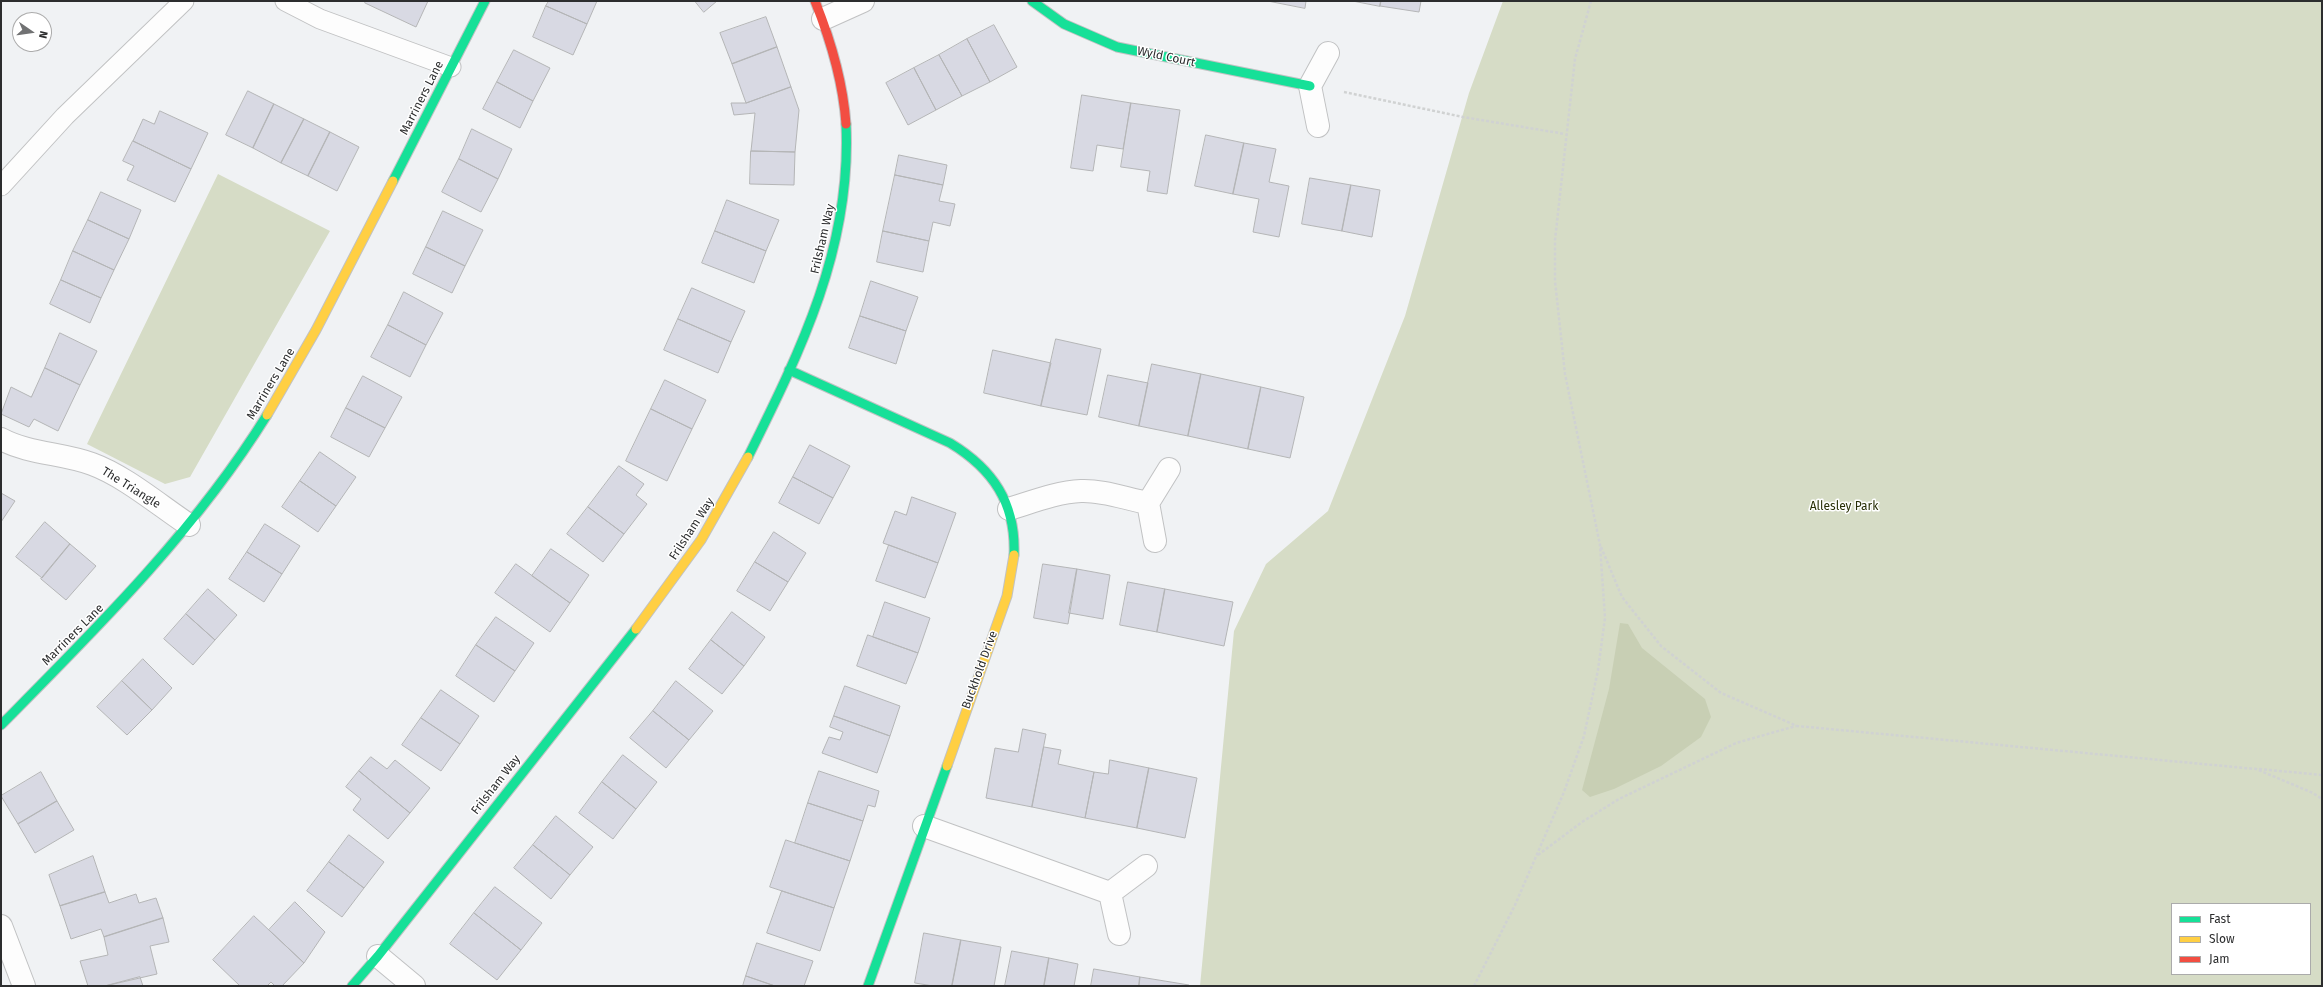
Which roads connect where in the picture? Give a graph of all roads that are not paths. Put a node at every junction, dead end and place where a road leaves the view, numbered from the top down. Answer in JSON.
{"nodes":[{"id":1,"x":184,"y":1,"type":"edge"},
{"id":2,"x":285,"y":1,"type":"edge"},
{"id":3,"x":484,"y":1,"type":"edge"},
{"id":4,"x":863,"y":1,"type":"edge"},
{"id":5,"x":1032,"y":1,"type":"edge"},
{"id":6,"x":819,"y":10,"type":"edge"},
{"id":7,"x":1328,"y":53,"type":"dead end"},
{"id":8,"x":451,"y":68,"type":"junction"},
{"id":9,"x":1310,"y":86,"type":"junction"},
{"id":10,"x":1318,"y":126,"type":"dead end"},
{"id":11,"x":1,"y":186,"type":"edge"},
{"id":12,"x":789,"y":370,"type":"junction"},
{"id":13,"x":1,"y":440,"type":"edge"},
{"id":14,"x":1169,"y":469,"type":"dead end"},
{"id":15,"x":1148,"y":503,"type":"junction"},
{"id":16,"x":1009,"y":509,"type":"junction"},
{"id":17,"x":189,"y":525,"type":"junction"},
{"id":18,"x":1155,"y":541,"type":"dead end"},
{"id":19,"x":1,"y":725,"type":"edge"},
{"id":20,"x":924,"y":826,"type":"junction"},
{"id":21,"x":1146,"y":866,"type":"dead end"},
{"id":22,"x":1110,"y":893,"type":"junction"},
{"id":23,"x":1,"y":926,"type":"edge"},
{"id":24,"x":1119,"y":934,"type":"dead end"},
{"id":25,"x":378,"y":956,"type":"junction"},
{"id":26,"x":24,"y":986,"type":"edge"},
{"id":27,"x":352,"y":986,"type":"edge"},
{"id":28,"x":414,"y":986,"type":"edge"},
{"id":29,"x":868,"y":986,"type":"edge"}],
"edges":[{"from":1,"to":11,"type":"lane"},
{"from":2,"to":8,"type":"lane"},
{"from":3,"to":8,"type":"street","name":"Marriners Lane"},
{"from":4,"to":6,"type":"street"},
{"from":5,"to":9,"type":"street","name":"Wyld Court"},
{"from":6,"to":12,"type":"street","name":"Frilsham Way"},
{"from":7,"to":9,"type":"street"},
{"from":8,"to":17,"type":"street","name":"Marriners Lane"},
{"from":9,"to":10,"type":"street"},
{"from":12,"to":16,"type":"street","name":"Buckhold Drive"},
{"from":12,"to":25,"type":"street","name":"Frilsham Way"},
{"from":13,"to":17,"type":"street","name":"The Triangle"},
{"from":14,"to":15,"type":"street"},
{"from":15,"to":16,"type":"street"},
{"from":15,"to":18,"type":"street"},
{"from":16,"to":20,"type":"street","name":"Buckhold Drive"},
{"from":17,"to":19,"type":"street","name":"Marriners Lane"},
{"from":20,"to":22,"type":"street"},
{"from":20,"to":29,"type":"street","name":"Buckhold Drive"},
{"from":21,"to":22,"type":"street"},
{"from":22,"to":24,"type":"street"},
{"from":23,"to":26,"type":"street"},
{"from":25,"to":27,"type":"street","name":"Frilsham Way"},
{"from":25,"to":28,"type":"street"}]}
